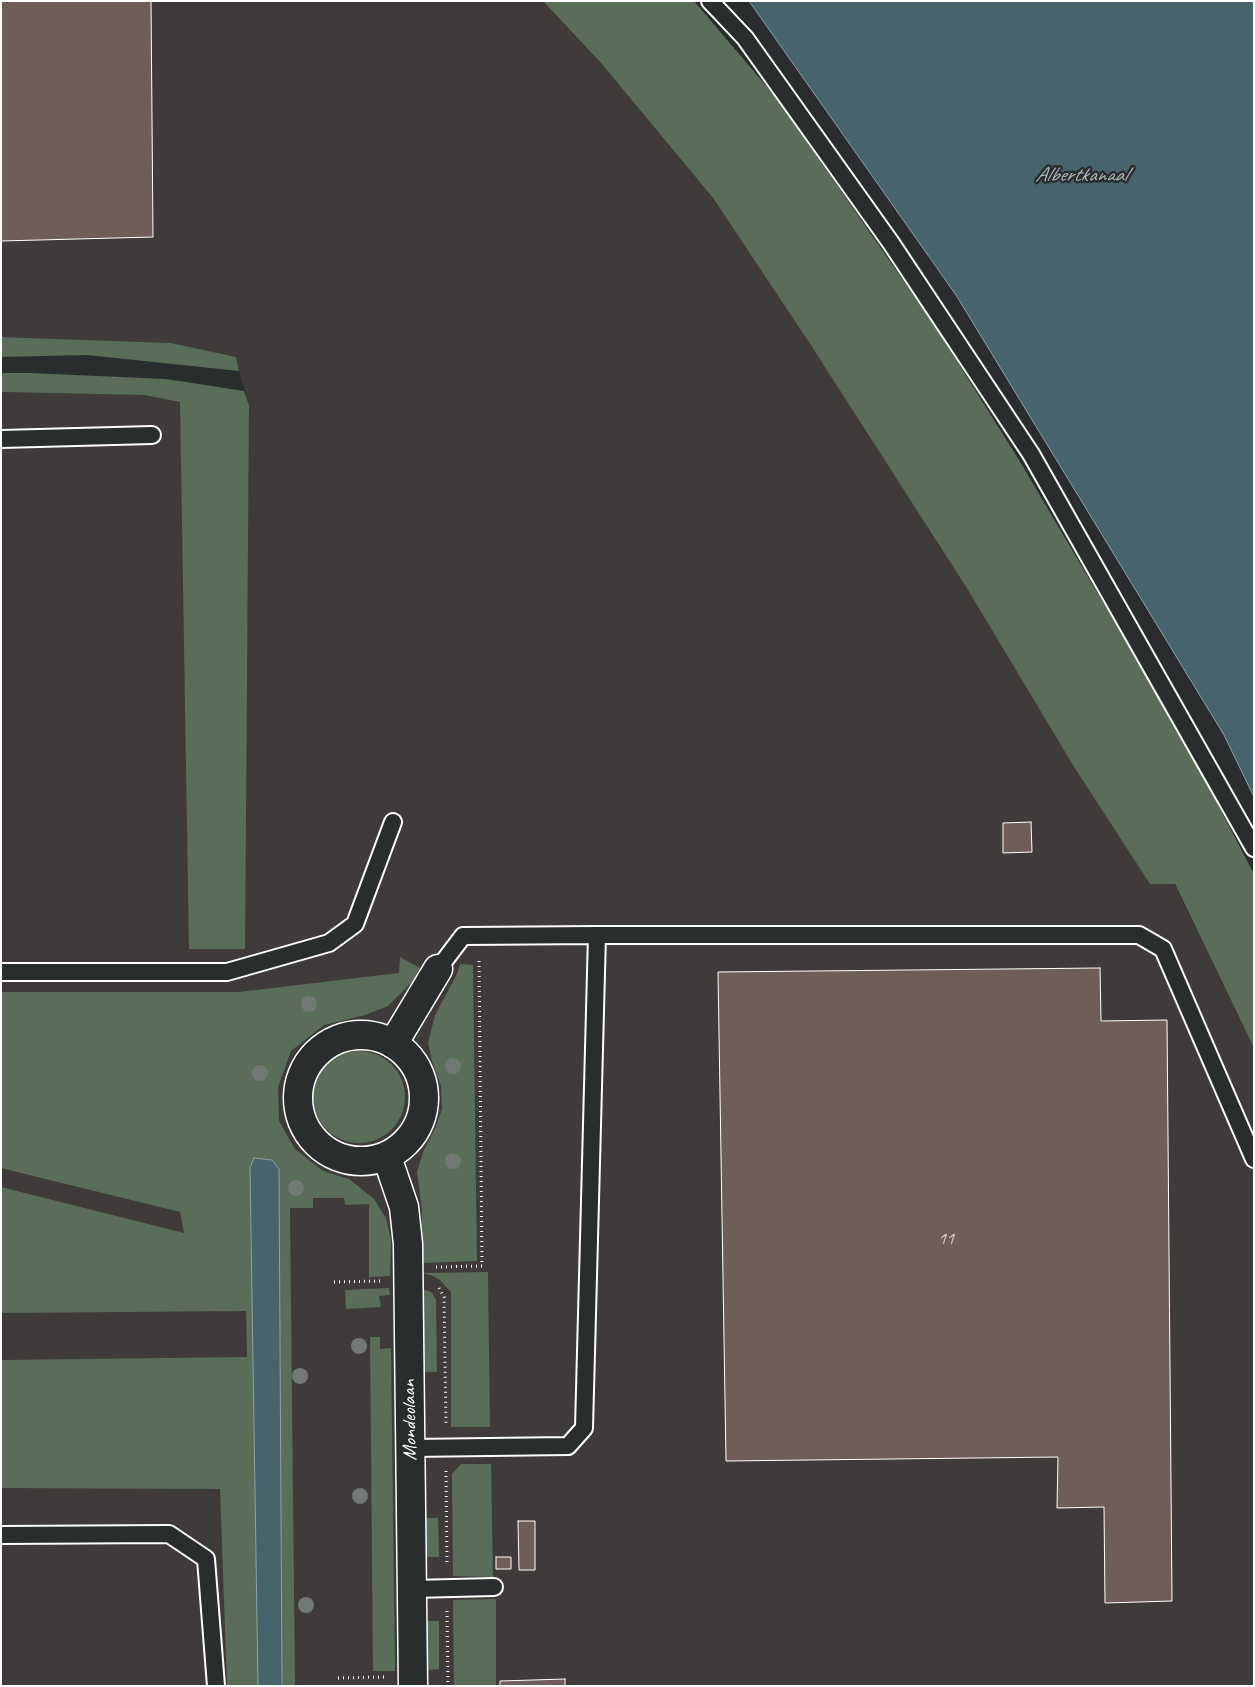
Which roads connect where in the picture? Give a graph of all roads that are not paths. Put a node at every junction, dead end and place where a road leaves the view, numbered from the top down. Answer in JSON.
{"nodes":[{"id":1,"x":710,"y":1,"type":"edge"},
{"id":2,"x":152,"y":435,"type":"dead end"},
{"id":3,"x":1,"y":439,"type":"edge"},
{"id":4,"x":393,"y":822,"type":"dead end"},
{"id":5,"x":1254,"y":848,"type":"edge"},
{"id":6,"x":597,"y":935,"type":"junction"},
{"id":7,"x":438,"y":968,"type":"joint"},
{"id":8,"x":1,"y":972,"type":"edge"},
{"id":9,"x":393,"y":1044,"type":"junction"},
{"id":10,"x":387,"y":1157,"type":"junction"},
{"id":11,"x":1254,"y":1159,"type":"edge"},
{"id":12,"x":410,"y":1448,"type":"junction"},
{"id":13,"x":1,"y":1535,"type":"edge"},
{"id":14,"x":494,"y":1587,"type":"dead end"},
{"id":15,"x":412,"y":1589,"type":"junction"},
{"id":16,"x":216,"y":1686,"type":"edge"},
{"id":17,"x":413,"y":1686,"type":"edge"}],
"edges":[{"from":1,"to":5,"type":"lane"},
{"from":2,"to":3,"type":"lane"},
{"from":4,"to":8,"type":"lane"},
{"from":6,"to":7,"type":"lane"},
{"from":6,"to":11,"type":"lane"},
{"from":6,"to":12,"type":"lane"},
{"from":7,"to":9,"type":"street"},
{"from":9,"to":10,"type":"street"},
{"from":9,"to":10,"type":"street"},
{"from":10,"to":12,"type":"street","name":"Mondeolaan"},
{"from":12,"to":15,"type":"street","name":"Mondeolaan"},
{"from":13,"to":16,"type":"lane"},
{"from":14,"to":15,"type":"lane"},
{"from":15,"to":17,"type":"street","name":"Mondeolaan"}]}
